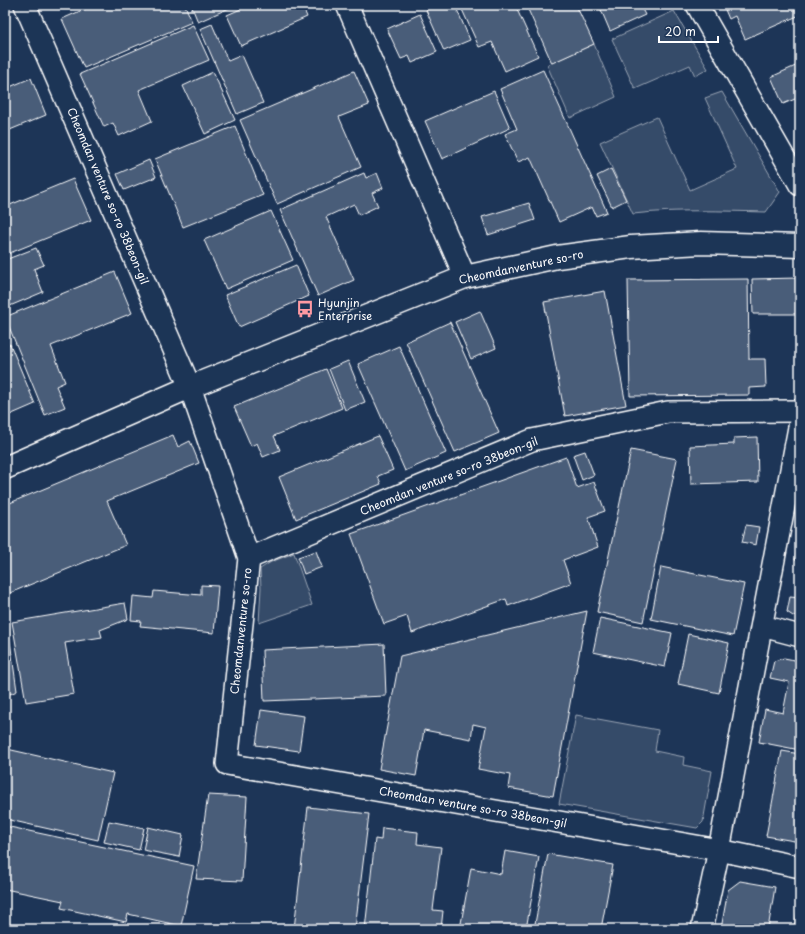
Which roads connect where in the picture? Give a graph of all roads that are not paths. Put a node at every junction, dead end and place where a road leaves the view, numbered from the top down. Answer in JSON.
{"nodes":[{"id":1,"x":26,"y":5,"type":"edge"},
{"id":2,"x":347,"y":5,"type":"edge"},
{"id":3,"x":697,"y":5,"type":"edge"},
{"id":4,"x":800,"y":185,"type":"edge"},
{"id":5,"x":800,"y":246,"type":"edge"},
{"id":6,"x":465,"y":277,"type":"junction"},
{"id":7,"x":190,"y":387,"type":"junction"},
{"id":8,"x":800,"y":411,"type":"edge"},
{"id":9,"x":800,"y":422,"type":"edge"},
{"id":10,"x":5,"y":468,"type":"edge"},
{"id":11,"x":249,"y":558,"type":"junction"},
{"id":12,"x":762,"y":626,"type":"junction"},
{"id":13,"x":800,"y":636,"type":"edge"},
{"id":14,"x":227,"y":764,"type":"joint"},
{"id":15,"x":719,"y":850,"type":"junction"},
{"id":16,"x":800,"y":866,"type":"edge"},
{"id":17,"x":702,"y":929,"type":"edge"}],
"edges":[{"from":1,"to":7,"type":"street","name":"Cheomdan venture so-ro 38beon-gil"},
{"from":2,"to":6,"type":"street"},
{"from":3,"to":4,"type":"street"},
{"from":5,"to":6,"type":"street","name":"Cheomdanventure so-ro"},
{"from":6,"to":7,"type":"street","name":"Cheomdanventure so-ro"},
{"from":7,"to":10,"type":"street","name":"Cheomdanventure so-ro"},
{"from":7,"to":11,"type":"street","name":"Cheomdanventure so-ro"},
{"from":8,"to":11,"type":"street","name":"Cheomdan venture so-ro 38beon-gil"},
{"from":9,"to":12,"type":"street"},
{"from":11,"to":14,"type":"street","name":"Cheomdanventure so-ro"},
{"from":12,"to":13,"type":"street"},
{"from":12,"to":15,"type":"street"},
{"from":14,"to":15,"type":"street","name":"Cheomdan venture so-ro 38beon-gil"},
{"from":15,"to":16,"type":"street","name":"Cheomdan venture so-ro 38beon-gil"},
{"from":15,"to":17,"type":"street"}]}
